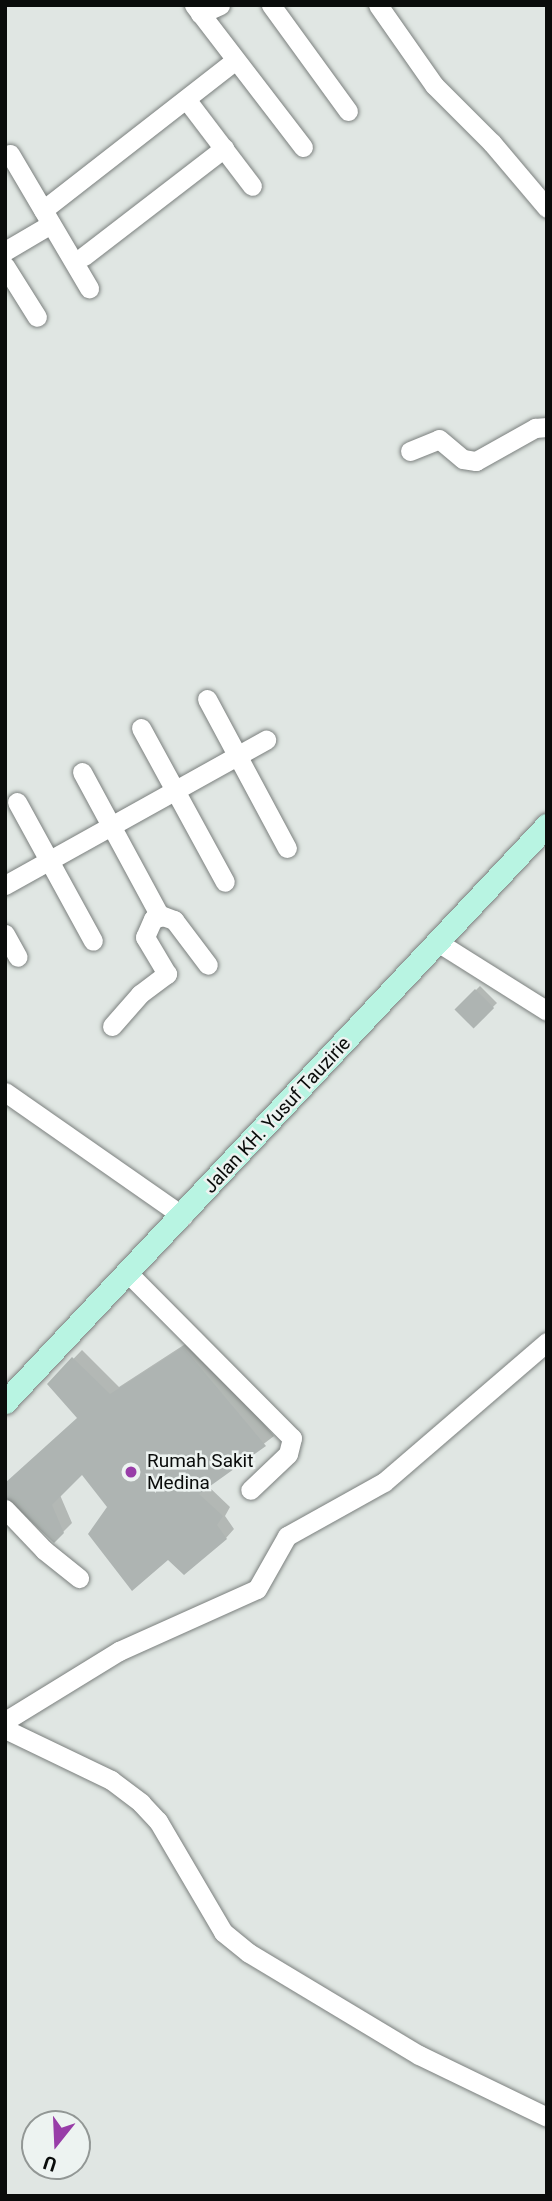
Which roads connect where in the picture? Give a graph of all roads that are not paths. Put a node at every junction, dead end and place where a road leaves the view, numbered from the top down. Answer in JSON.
{"nodes":[{"id":1,"x":220,"y":5,"type":"edge"},
{"id":2,"x":271,"y":5,"type":"edge"},
{"id":3,"x":378,"y":5,"type":"edge"},
{"id":4,"x":197,"y":9,"type":"edge"},
{"id":5,"x":236,"y":60,"type":"junction"},
{"id":6,"x":186,"y":99,"type":"junction"},
{"id":7,"x":348,"y":111,"type":"dead end"},
{"id":8,"x":303,"y":146,"type":"dead end"},
{"id":9,"x":224,"y":148,"type":"junction"},
{"id":10,"x":10,"y":154,"type":"dead end"},
{"id":11,"x":252,"y":186,"type":"dead end"},
{"id":12,"x":547,"y":208,"type":"edge"},
{"id":13,"x":47,"y":217,"type":"junction"},
{"id":14,"x":5,"y":251,"type":"edge"},
{"id":15,"x":84,"y":256,"type":"dead end"},
{"id":16,"x":5,"y":266,"type":"edge"},
{"id":17,"x":89,"y":288,"type":"dead end"},
{"id":18,"x":37,"y":317,"type":"dead end"},
{"id":19,"x":547,"y":427,"type":"edge"},
{"id":20,"x":410,"y":451,"type":"dead end"},
{"id":21,"x":207,"y":699,"type":"dead end"},
{"id":22,"x":141,"y":728,"type":"dead end"},
{"id":23,"x":266,"y":740,"type":"dead end"},
{"id":24,"x":237,"y":755,"type":"junction"},
{"id":25,"x":82,"y":772,"type":"dead end"},
{"id":26,"x":175,"y":791,"type":"junction"},
{"id":27,"x":17,"y":802,"type":"dead end"},
{"id":28,"x":547,"y":825,"type":"edge"},
{"id":29,"x":111,"y":826,"type":"junction"},
{"id":30,"x":287,"y":848,"type":"dead end"},
{"id":31,"x":49,"y":861,"type":"junction"},
{"id":32,"x":225,"y":882,"type":"dead end"},
{"id":33,"x":5,"y":886,"type":"edge"},
{"id":34,"x":160,"y":916,"type":"junction"},
{"id":35,"x":5,"y":934,"type":"edge"},
{"id":36,"x":93,"y":941,"type":"dead end"},
{"id":37,"x":436,"y":942,"type":"junction"},
{"id":38,"x":18,"y":957,"type":"dead end"},
{"id":39,"x":208,"y":965,"type":"dead end"},
{"id":40,"x":547,"y":1011,"type":"edge"},
{"id":41,"x":112,"y":1026,"type":"dead end"},
{"id":42,"x":5,"y":1092,"type":"edge"},
{"id":43,"x":183,"y":1216,"type":"junction"},
{"id":44,"x":127,"y":1272,"type":"junction"},
{"id":45,"x":547,"y":1342,"type":"edge"},
{"id":46,"x":5,"y":1402,"type":"edge"},
{"id":47,"x":250,"y":1490,"type":"dead end"},
{"id":48,"x":5,"y":1509,"type":"edge"},
{"id":49,"x":79,"y":1578,"type":"dead end"},
{"id":50,"x":5,"y":1720,"type":"edge"},
{"id":51,"x":5,"y":1729,"type":"edge"},
{"id":52,"x":547,"y":2117,"type":"edge"}],
"edges":[{"from":1,"to":4,"type":"street"},
{"from":2,"to":7,"type":"street"},
{"from":3,"to":12,"type":"street"},
{"from":4,"to":5,"type":"street"},
{"from":5,"to":6,"type":"street"},
{"from":5,"to":8,"type":"street"},
{"from":6,"to":9,"type":"street"},
{"from":6,"to":13,"type":"street"},
{"from":9,"to":11,"type":"street"},
{"from":9,"to":15,"type":"street"},
{"from":10,"to":13,"type":"street"},
{"from":13,"to":14,"type":"street"},
{"from":13,"to":17,"type":"street"},
{"from":16,"to":18,"type":"street"},
{"from":19,"to":20,"type":"street"},
{"from":21,"to":24,"type":"street"},
{"from":22,"to":26,"type":"street"},
{"from":23,"to":24,"type":"street"},
{"from":24,"to":26,"type":"street"},
{"from":24,"to":30,"type":"street"},
{"from":25,"to":29,"type":"street"},
{"from":26,"to":29,"type":"street"},
{"from":26,"to":32,"type":"street"},
{"from":27,"to":31,"type":"street"},
{"from":28,"to":37,"type":"main road","name":"Jalan KH. Yusuf Tauzirie"},
{"from":29,"to":31,"type":"street"},
{"from":29,"to":34,"type":"street"},
{"from":31,"to":33,"type":"street"},
{"from":31,"to":36,"type":"street"},
{"from":34,"to":39,"type":"street"},
{"from":34,"to":41,"type":"street"},
{"from":35,"to":38,"type":"street"},
{"from":37,"to":40,"type":"street"},
{"from":37,"to":43,"type":"main road","name":"Jalan KH. Yusuf Tauzirie"},
{"from":42,"to":43,"type":"street"},
{"from":43,"to":44,"type":"main road","name":"Jalan KH. Yusuf Tauzirie"},
{"from":44,"to":46,"type":"main road","name":"Jalan KH. Yusuf Tauzirie"},
{"from":44,"to":47,"type":"street"},
{"from":45,"to":50,"type":"street"},
{"from":48,"to":49,"type":"street"},
{"from":51,"to":52,"type":"street"}]}
